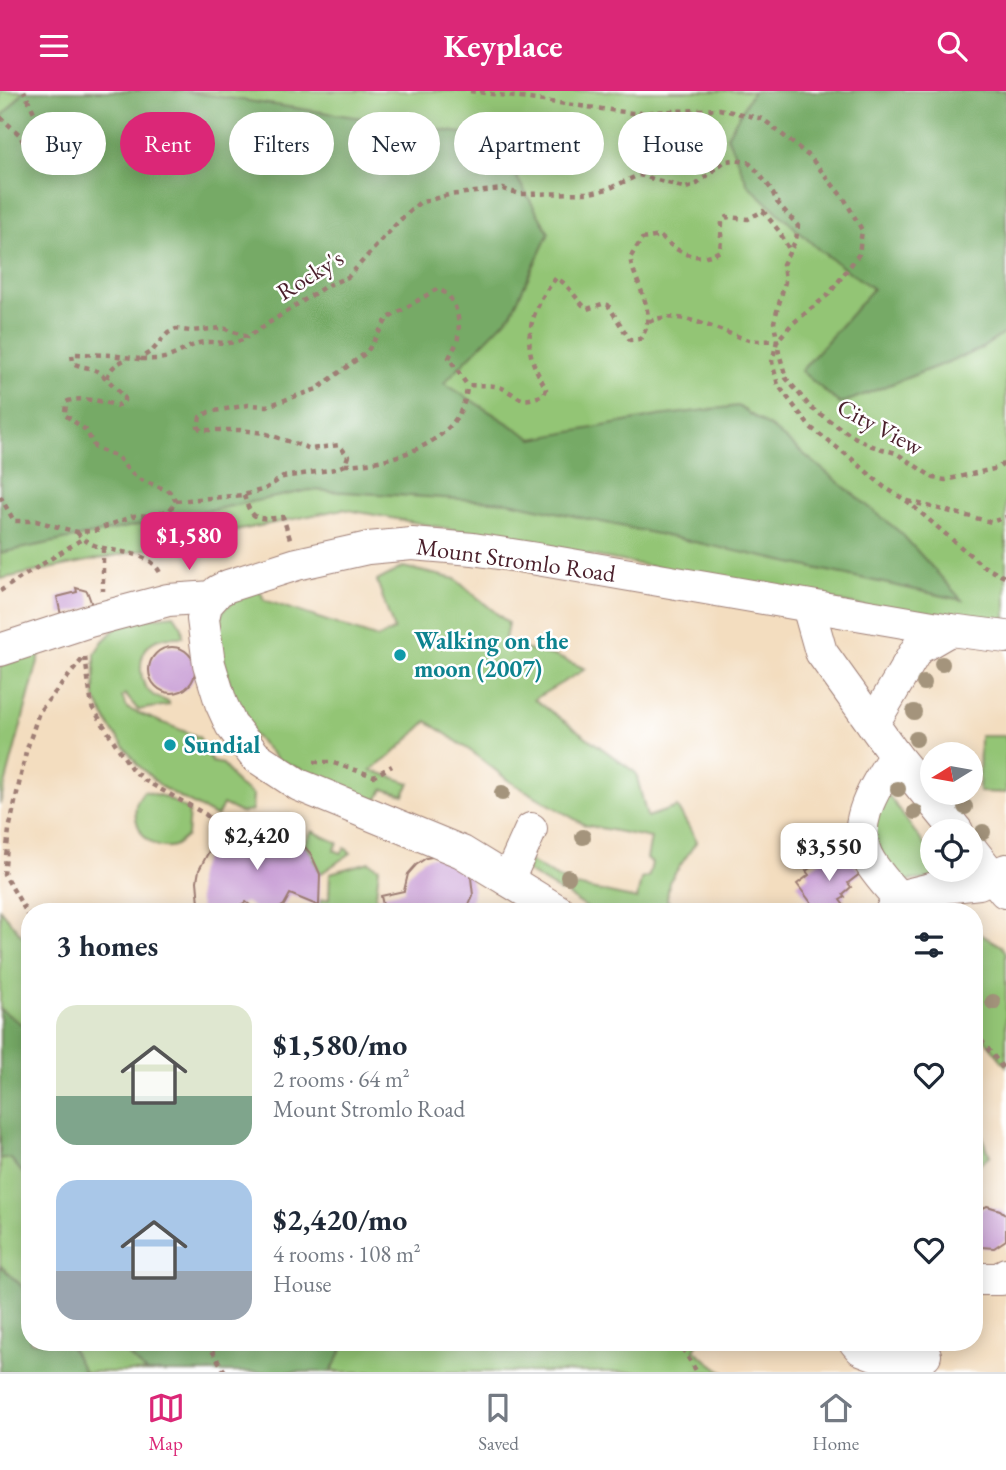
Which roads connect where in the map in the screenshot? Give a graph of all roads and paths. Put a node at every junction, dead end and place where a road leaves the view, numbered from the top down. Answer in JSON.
{"nodes":[{"id":1,"x":24,"y":91,"type":"edge"},
{"id":2,"x":470,"y":91,"type":"edge"},
{"id":3,"x":0,"y":117,"type":"edge"},
{"id":4,"x":789,"y":249,"type":"junction"},
{"id":5,"x":649,"y":322,"type":"junction"},
{"id":6,"x":247,"y":337,"type":"junction"},
{"id":7,"x":776,"y":341,"type":"junction"},
{"id":8,"x":129,"y":358,"type":"junction"},
{"id":9,"x":139,"y":359,"type":"junction"},
{"id":10,"x":107,"y":379,"type":"junction"},
{"id":11,"x":467,"y":385,"type":"junction"},
{"id":12,"x":1006,"y":462,"type":"edge"},
{"id":13,"x":345,"y":465,"type":"junction"},
{"id":14,"x":244,"y":495,"type":"junction"},
{"id":15,"x":0,"y":496,"type":"edge"},
{"id":16,"x":176,"y":501,"type":"junction"},
{"id":17,"x":907,"y":501,"type":"junction"},
{"id":18,"x":1006,"y":517,"type":"edge"},
{"id":19,"x":77,"y":532,"type":"junction"},
{"id":20,"x":82,"y":539,"type":"junction"},
{"id":21,"x":103,"y":548,"type":"junction"},
{"id":22,"x":297,"y":564,"type":"junction"},
{"id":23,"x":1006,"y":578,"type":"edge"},
{"id":24,"x":0,"y":591,"type":"edge"},
{"id":25,"x":212,"y":597,"type":"junction"},
{"id":26,"x":167,"y":600,"type":"junction"},
{"id":27,"x":808,"y":606,"type":"junction"},
{"id":28,"x":99,"y":618,"type":"junction"},
{"id":29,"x":950,"y":630,"type":"junction"},
{"id":30,"x":1006,"y":637,"type":"edge"},
{"id":31,"x":0,"y":650,"type":"edge"},
{"id":32,"x":85,"y":656,"type":"junction"},
{"id":33,"x":873,"y":724,"type":"junction"},
{"id":34,"x":895,"y":755,"type":"junction"},
{"id":35,"x":392,"y":766,"type":"dead end"},
{"id":36,"x":299,"y":785,"type":"junction"},
{"id":37,"x":947,"y":819,"type":"edge"},
{"id":38,"x":531,"y":829,"type":"dead end"},
{"id":39,"x":229,"y":834,"type":"dead end"},
{"id":40,"x":983,"y":861,"type":"edge"},
{"id":41,"x":508,"y":880,"type":"junction"},
{"id":42,"x":1002,"y":880,"type":"edge"},
{"id":43,"x":21,"y":903,"type":"edge"},
{"id":44,"x":545,"y":903,"type":"edge"},
{"id":45,"x":893,"y":903,"type":"edge"},
{"id":46,"x":899,"y":903,"type":"edge"},
{"id":47,"x":983,"y":1042,"type":"edge"},
{"id":48,"x":1006,"y":1072,"type":"edge"},
{"id":49,"x":1006,"y":1275,"type":"edge"},
{"id":50,"x":983,"y":1279,"type":"edge"},
{"id":51,"x":212,"y":1351,"type":"edge"},
{"id":52,"x":683,"y":1351,"type":"edge"},
{"id":53,"x":866,"y":1351,"type":"edge"},
{"id":54,"x":925,"y":1355,"type":"dead end"},
{"id":55,"x":225,"y":1372,"type":"edge"},
{"id":56,"x":697,"y":1372,"type":"edge"}],
"edges":[{"from":1,"to":3,"type":"path"},
{"from":2,"to":7,"type":"path"},
{"from":4,"to":5,"type":"path"},
{"from":4,"to":6,"type":"path","name":"Rocky's"},
{"from":4,"to":7,"type":"path","name":"Rocky's"},
{"from":5,"to":7,"type":"path"},
{"from":5,"to":11,"type":"path"},
{"from":6,"to":9,"type":"path"},
{"from":6,"to":9,"type":"path"},
{"from":7,"to":12,"type":"path","name":"City View"},
{"from":7,"to":17,"type":"path","name":"Rocky's"},
{"from":8,"to":9,"type":"path"},
{"from":8,"to":10,"type":"path"},
{"from":8,"to":10,"type":"path"},
{"from":10,"to":16,"type":"path"},
{"from":11,"to":13,"type":"path"},
{"from":11,"to":13,"type":"path"},
{"from":13,"to":14,"type":"path"},
{"from":14,"to":16,"type":"path"},
{"from":14,"to":22,"type":"path"},
{"from":15,"to":19,"type":"path"},
{"from":16,"to":19,"type":"path"},
{"from":17,"to":18,"type":"path"},
{"from":17,"to":23,"type":"path"},
{"from":19,"to":20,"type":"path"},
{"from":20,"to":21,"type":"path"},
{"from":20,"to":24,"type":"path"},
{"from":21,"to":26,"type":"path"},
{"from":21,"to":28,"type":"path"},
{"from":22,"to":25,"type":"street","name":"Mount Stromlo Road"},
{"from":22,"to":27,"type":"street","name":"Mount Stromlo Road"},
{"from":25,"to":26,"type":"street"},
{"from":25,"to":36,"type":"street"},
{"from":26,"to":28,"type":"street"},
{"from":27,"to":29,"type":"street","name":"Mount Stromlo Road"},
{"from":27,"to":33,"type":"street"},
{"from":28,"to":31,"type":"street"},
{"from":28,"to":32,"type":"path"},
{"from":29,"to":30,"type":"street","name":"Mount Stromlo Road"},
{"from":29,"to":33,"type":"street"},
{"from":32,"to":39,"type":"path"},
{"from":32,"to":43,"type":"path"},
{"from":33,"to":34,"type":"street"},
{"from":34,"to":37,"type":"street"},
{"from":34,"to":45,"type":"street"},
{"from":35,"to":36,"type":"path"},
{"from":36,"to":41,"type":"street"},
{"from":38,"to":41,"type":"street"},
{"from":40,"to":42,"type":"street"},
{"from":41,"to":44,"type":"street"},
{"from":42,"to":46,"type":"street"},
{"from":47,"to":48,"type":"path"},
{"from":49,"to":50,"type":"street"},
{"from":51,"to":55,"type":"path"},
{"from":52,"to":56,"type":"path"},
{"from":53,"to":54,"type":"street"}]}
